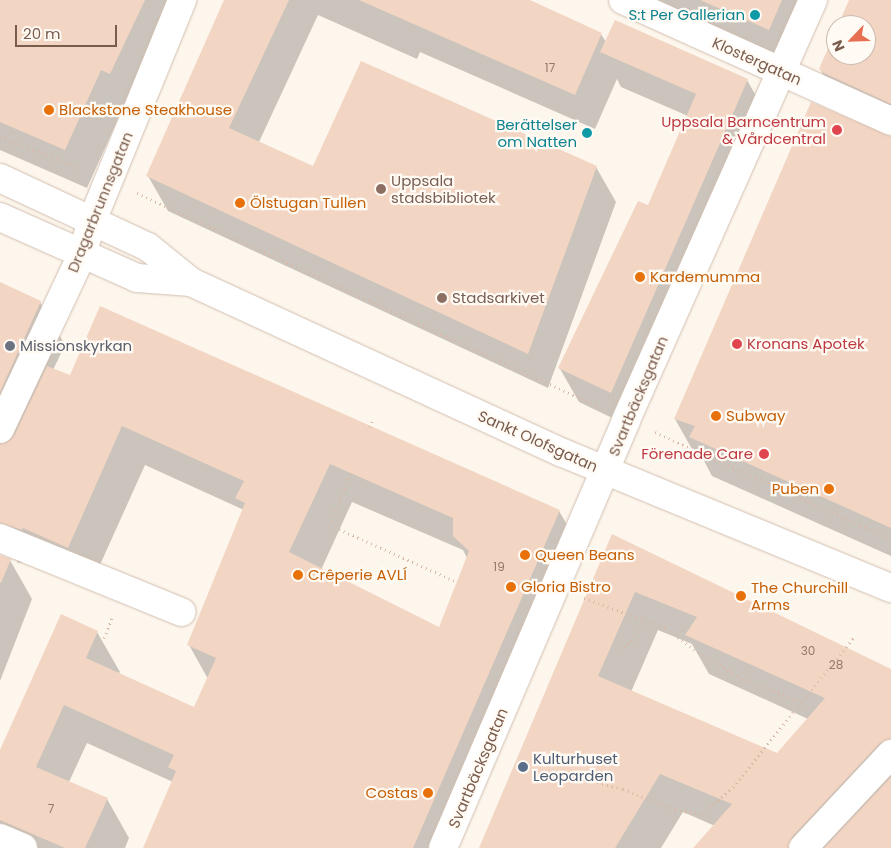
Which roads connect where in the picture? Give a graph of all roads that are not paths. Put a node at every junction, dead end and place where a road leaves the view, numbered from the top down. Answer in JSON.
{"nodes":[{"id":1,"x":182,"y":0,"type":"edge"},
{"id":2,"x":623,"y":0,"type":"edge"},
{"id":3,"x":813,"y":0,"type":"edge"},
{"id":4,"x":781,"y":73,"type":"junction"},
{"id":5,"x":891,"y":121,"type":"edge"},
{"id":6,"x":0,"y":178,"type":"edge"},
{"id":7,"x":0,"y":217,"type":"edge"},
{"id":8,"x":92,"y":221,"type":"junction"},
{"id":9,"x":82,"y":255,"type":"junction"},
{"id":10,"x":191,"y":282,"type":"junction"},
{"id":11,"x":0,"y":429,"type":"edge"},
{"id":12,"x":606,"y":471,"type":"junction"},
{"id":13,"x":0,"y":538,"type":"edge"},
{"id":14,"x":891,"y":588,"type":"edge"},
{"id":15,"x":181,"y":612,"type":"dead end"},
{"id":16,"x":891,"y":754,"type":"edge"},
{"id":17,"x":0,"y":838,"type":"edge"},
{"id":18,"x":24,"y":848,"type":"edge"},
{"id":19,"x":443,"y":848,"type":"edge"},
{"id":20,"x":803,"y":848,"type":"edge"}],
"edges":[{"from":1,"to":8,"type":"street","name":"Dragarbrunnsgatan"},
{"from":2,"to":4,"type":"street","name":"Klostergatan"},
{"from":3,"to":4,"type":"street","name":"Svartbäcksgatan"},
{"from":4,"to":5,"type":"street","name":"Klostergatan"},
{"from":4,"to":12,"type":"street","name":"Svartbäcksgatan"},
{"from":6,"to":8,"type":"street","name":"Sankt Olofsgatan"},
{"from":7,"to":9,"type":"street","name":"Sankt Olofsgatan"},
{"from":8,"to":9,"type":"street","name":"Dragarbrunnsgatan"},
{"from":8,"to":10,"type":"street","name":"Sankt Olofsgatan"},
{"from":9,"to":10,"type":"street","name":"Sankt Olofsgatan"},
{"from":9,"to":11,"type":"street","name":"Dragarbrunnsgatan"},
{"from":10,"to":12,"type":"street","name":"Sankt Olofsgatan"},
{"from":12,"to":14,"type":"street","name":"Sankt Olofsgatan"},
{"from":12,"to":19,"type":"street","name":"Svartbäcksgatan"},
{"from":13,"to":15,"type":"street"},
{"from":16,"to":20,"type":"street"},
{"from":17,"to":18,"type":"street"}]}
